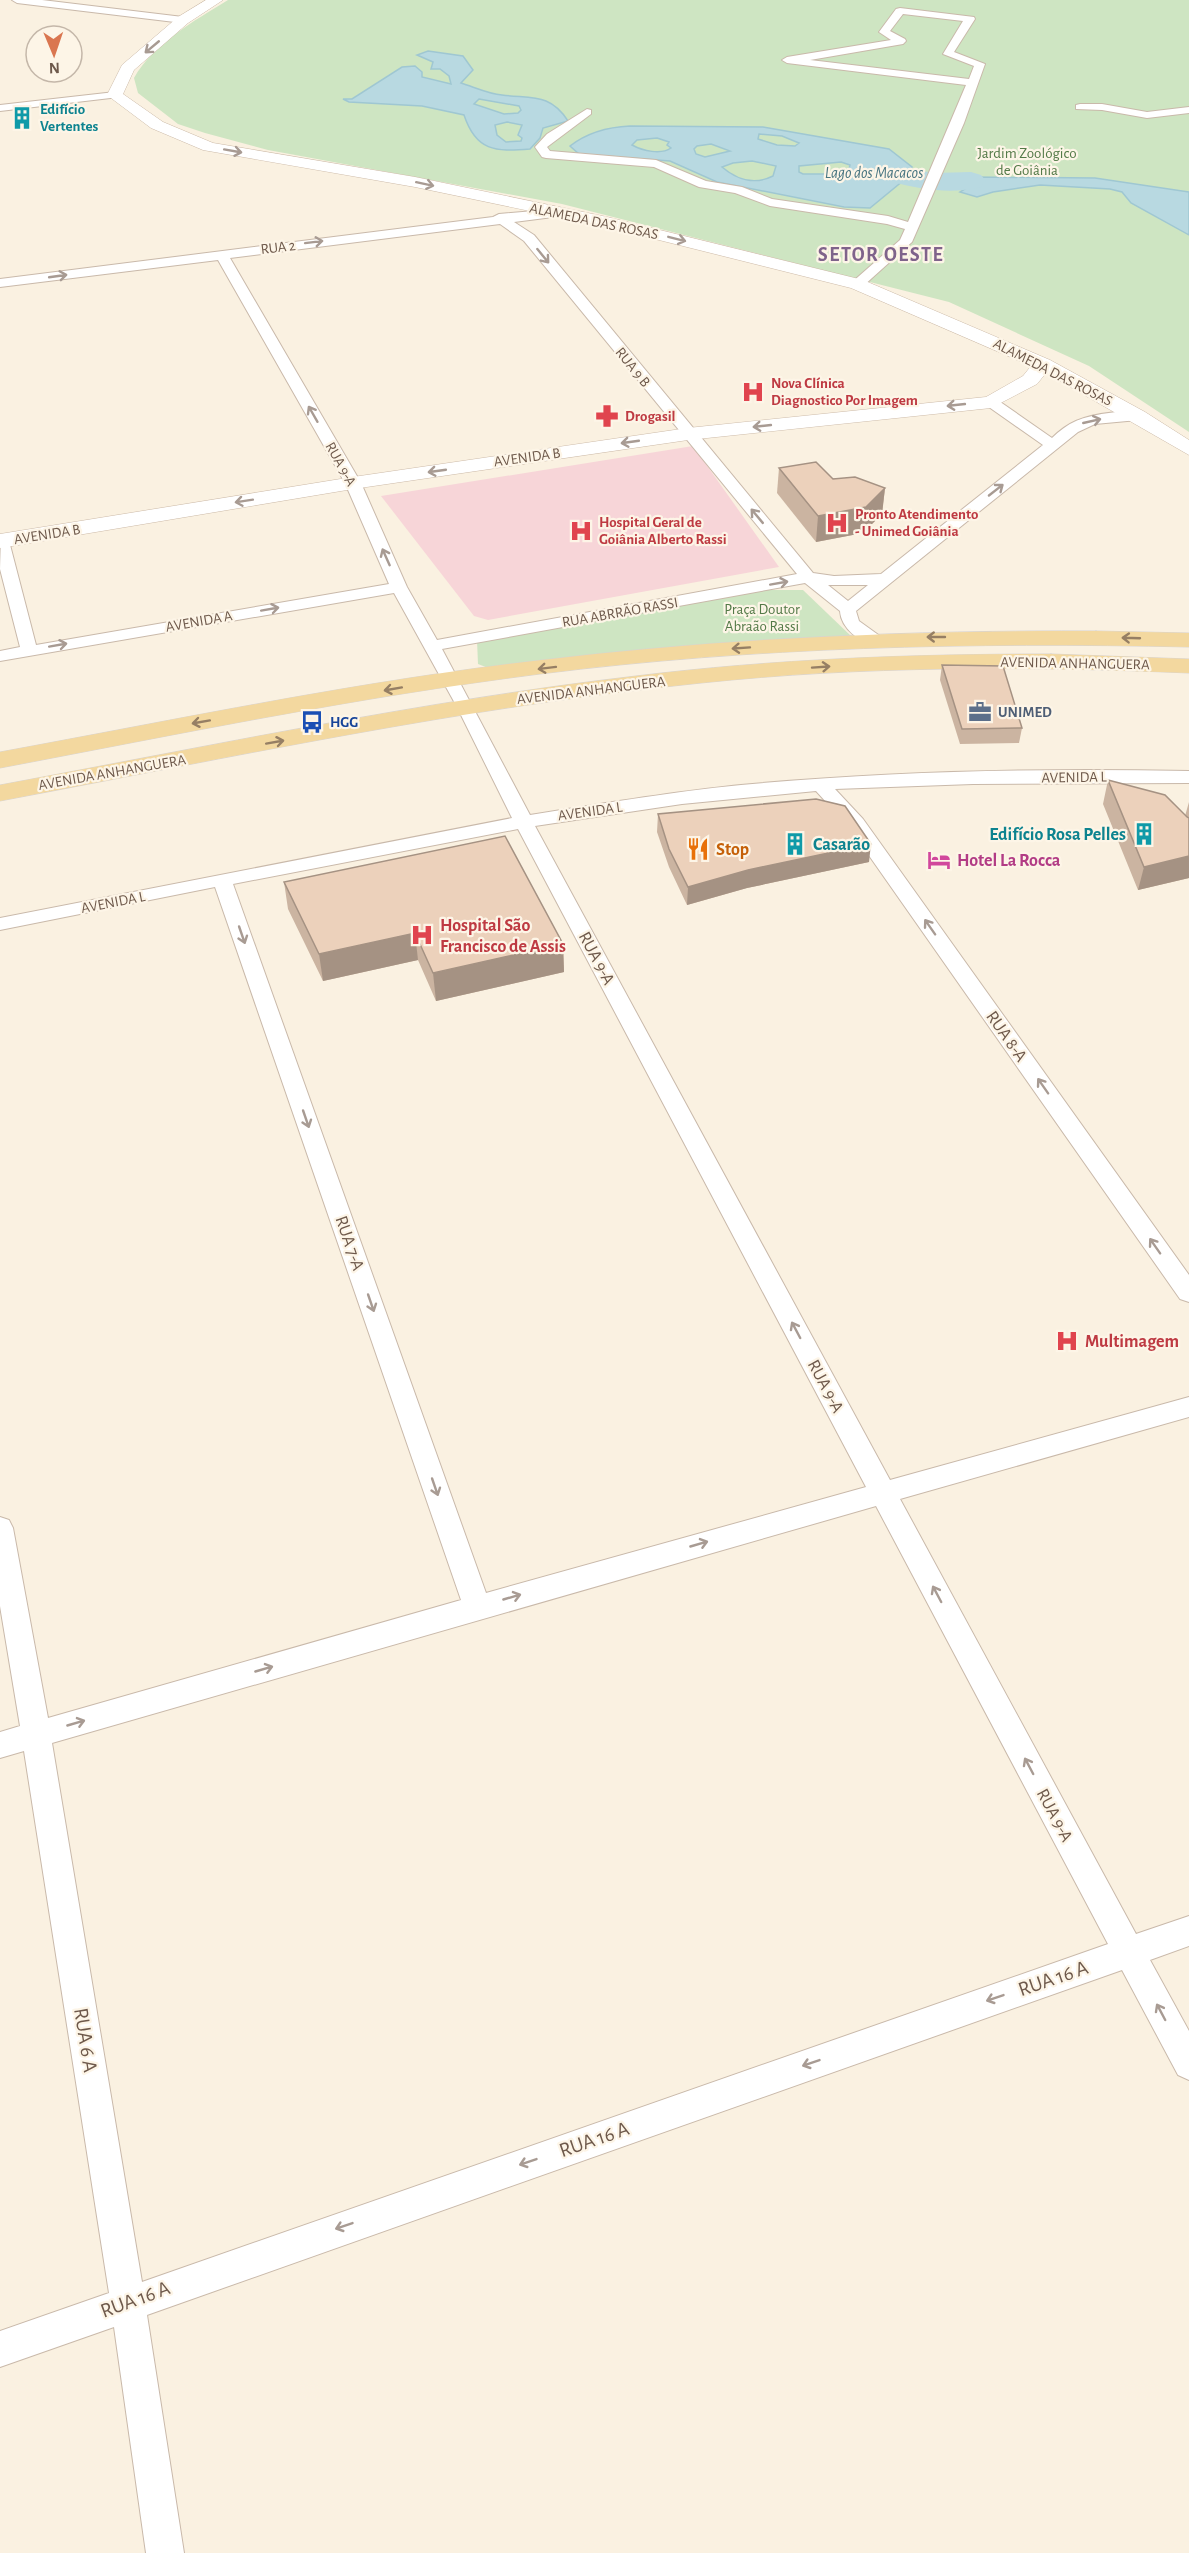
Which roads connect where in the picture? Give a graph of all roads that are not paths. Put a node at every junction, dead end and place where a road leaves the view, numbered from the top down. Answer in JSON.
{"nodes":[{"id":1,"x":14,"y":0,"type":"edge"},
{"id":2,"x":216,"y":0,"type":"edge"},
{"id":3,"x":183,"y":20,"type":"junction"},
{"id":4,"x":974,"y":83,"type":"junction"},
{"id":5,"x":115,"y":95,"type":"junction"},
{"id":6,"x":1080,"y":107,"type":"dead end"},
{"id":7,"x":0,"y":108,"type":"edge"},
{"id":8,"x":1189,"y":110,"type":"edge"},
{"id":9,"x":587,"y":112,"type":"dead end"},
{"id":10,"x":557,"y":213,"type":"junction"},
{"id":11,"x":499,"y":218,"type":"junction"},
{"id":12,"x":912,"y":227,"type":"junction"},
{"id":13,"x":221,"y":254,"type":"junction"},
{"id":14,"x":0,"y":283,"type":"edge"},
{"id":15,"x":857,"y":284,"type":"junction"},
{"id":16,"x":1043,"y":364,"type":"junction"},
{"id":17,"x":991,"y":402,"type":"junction"},
{"id":18,"x":1138,"y":416,"type":"junction"},
{"id":19,"x":688,"y":434,"type":"junction"},
{"id":20,"x":1053,"y":445,"type":"junction"},
{"id":21,"x":1189,"y":449,"type":"edge"},
{"id":22,"x":353,"y":483,"type":"junction"},
{"id":23,"x":0,"y":540,"type":"edge"},
{"id":24,"x":808,"y":577,"type":"junction"},
{"id":25,"x":885,"y":579,"type":"junction"},
{"id":26,"x":399,"y":586,"type":"junction"},
{"id":27,"x":848,"y":609,"type":"junction"},
{"id":28,"x":860,"y":636,"type":"junction"},
{"id":29,"x":1189,"y":640,"type":"edge"},
{"id":30,"x":432,"y":646,"type":"junction"},
{"id":31,"x":29,"y":650,"type":"junction"},
{"id":32,"x":0,"y":656,"type":"edge"},
{"id":33,"x":1189,"y":666,"type":"edge"},
{"id":34,"x":451,"y":679,"type":"junction"},
{"id":35,"x":466,"y":707,"type":"junction"},
{"id":36,"x":0,"y":760,"type":"edge"},
{"id":37,"x":1148,"y":776,"type":"junction"},
{"id":38,"x":1189,"y":777,"type":"edge"},
{"id":39,"x":819,"y":784,"type":"junction"},
{"id":40,"x":0,"y":793,"type":"edge"},
{"id":41,"x":1155,"y":795,"type":"edge"},
{"id":42,"x":523,"y":821,"type":"junction"},
{"id":43,"x":222,"y":880,"type":"junction"},
{"id":44,"x":0,"y":924,"type":"edge"},
{"id":45,"x":1189,"y":1293,"type":"edge"},
{"id":46,"x":1189,"y":1407,"type":"edge"},
{"id":47,"x":883,"y":1493,"type":"junction"},
{"id":48,"x":0,"y":1528,"type":"edge"},
{"id":49,"x":477,"y":1607,"type":"junction"},
{"id":50,"x":37,"y":1734,"type":"junction"},
{"id":51,"x":0,"y":1745,"type":"edge"},
{"id":52,"x":1189,"y":1931,"type":"edge"},
{"id":53,"x":1129,"y":1952,"type":"junction"},
{"id":54,"x":1189,"y":2064,"type":"edge"},
{"id":55,"x":128,"y":2302,"type":"junction"},
{"id":56,"x":0,"y":2349,"type":"edge"},
{"id":57,"x":165,"y":2553,"type":"edge"}],
"edges":[{"from":1,"to":3,"type":"street"},
{"from":2,"to":3,"type":"main road"},
{"from":3,"to":5,"type":"main road","one_way":true},
{"from":4,"to":4,"type":"street"},
{"from":4,"to":12,"type":"street"},
{"from":5,"to":7,"type":"street"},
{"from":5,"to":10,"type":"main road","name":"ALAMEDA DAS ROSAS","one_way":true},
{"from":6,"to":8,"type":"street"},
{"from":9,"to":12,"type":"street"},
{"from":10,"to":11,"type":"street","name":"RUA 2"},
{"from":10,"to":15,"type":"main road","name":"ALAMEDA DAS ROSAS","one_way":true},
{"from":13,"to":11,"type":"street","name":"RUA 2","one_way":true},
{"from":11,"to":19,"type":"street","name":"RUA 9 B","one_way":true},
{"from":12,"to":15,"type":"street"},
{"from":14,"to":13,"type":"street","name":"RUA 2","one_way":true},
{"from":22,"to":13,"type":"street","name":"RUA 9-A","one_way":true},
{"from":15,"to":16,"type":"main road","name":"ALAMEDA DAS ROSAS"},
{"from":16,"to":17,"type":"main road","name":"AVENIDA B"},
{"from":16,"to":18,"type":"main road","name":"ALAMEDA DAS ROSAS"},
{"from":17,"to":19,"type":"main road","name":"AVENIDA B","one_way":true},
{"from":17,"to":20,"type":"street"},
{"from":20,"to":18,"type":"street","one_way":true},
{"from":18,"to":21,"type":"main road","name":"ALAMEDA DAS ROSAS"},
{"from":19,"to":22,"type":"main road","name":"AVENIDA B","one_way":true},
{"from":24,"to":19,"type":"street","name":"RUA 9 B","one_way":true},
{"from":25,"to":20,"type":"street","one_way":true},
{"from":22,"to":23,"type":"main road","name":"AVENIDA B","one_way":true},
{"from":26,"to":22,"type":"street","name":"RUA 9-A","one_way":true},
{"from":23,"to":31,"type":"street"},
{"from":24,"to":25,"type":"street","name":"RUA ABRRÃO RASSI"},
{"from":24,"to":27,"type":"street","name":"RUA 9 B"},
{"from":30,"to":24,"type":"street","name":"RUA ABRRÃO RASSI","one_way":true},
{"from":25,"to":27,"type":"street"},
{"from":26,"to":30,"type":"street","name":"RUA 9-A"},
{"from":31,"to":26,"type":"street","name":"AVENIDA A","one_way":true},
{"from":27,"to":28,"type":"street"},
{"from":29,"to":28,"type":"main road","name":"AVENIDA ANHANGUERA","one_way":true},
{"from":28,"to":34,"type":"main road","name":"AVENIDA ANHANGUERA","one_way":true},
{"from":30,"to":34,"type":"street","name":"RUA 9-A"},
{"from":31,"to":32,"type":"street","name":"AVENIDA A"},
{"from":35,"to":33,"type":"main road","name":"AVENIDA ANHANGUERA","one_way":true},
{"from":34,"to":35,"type":"street","name":"RUA 9-A"},
{"from":34,"to":36,"type":"main road","name":"AVENIDA ANHANGUERA","one_way":true},
{"from":40,"to":35,"type":"main road","name":"AVENIDA ANHANGUERA","one_way":true},
{"from":35,"to":42,"type":"street","name":"RUA 9-A"},
{"from":37,"to":38,"type":"street","name":"AVENIDA L"},
{"from":37,"to":39,"type":"street","name":"AVENIDA L"},
{"from":37,"to":41,"type":"street"},
{"from":39,"to":42,"type":"street","name":"AVENIDA L"},
{"from":45,"to":39,"type":"street","name":"RUA 8-A","one_way":true},
{"from":42,"to":43,"type":"street","name":"AVENIDA L"},
{"from":47,"to":42,"type":"street","name":"RUA 9-A","one_way":true},
{"from":43,"to":44,"type":"street","name":"AVENIDA L"},
{"from":43,"to":49,"type":"street","name":"RUA 7-A","one_way":true},
{"from":46,"to":47,"type":"street"},
{"from":49,"to":47,"type":"street","one_way":true},
{"from":53,"to":47,"type":"street","name":"RUA 9-A","one_way":true},
{"from":48,"to":50,"type":"street","name":"RUA 6 A"},
{"from":50,"to":49,"type":"street","one_way":true},
{"from":50,"to":51,"type":"street"},
{"from":50,"to":55,"type":"street","name":"RUA 6 A"},
{"from":52,"to":53,"type":"street","name":"RUA 16 A"},
{"from":54,"to":53,"type":"street","name":"RUA 9-A","one_way":true},
{"from":53,"to":55,"type":"street","name":"RUA 16 A","one_way":true},
{"from":55,"to":56,"type":"street","name":"RUA 16 A"},
{"from":55,"to":57,"type":"street","name":"RUA 6 A"}]}
